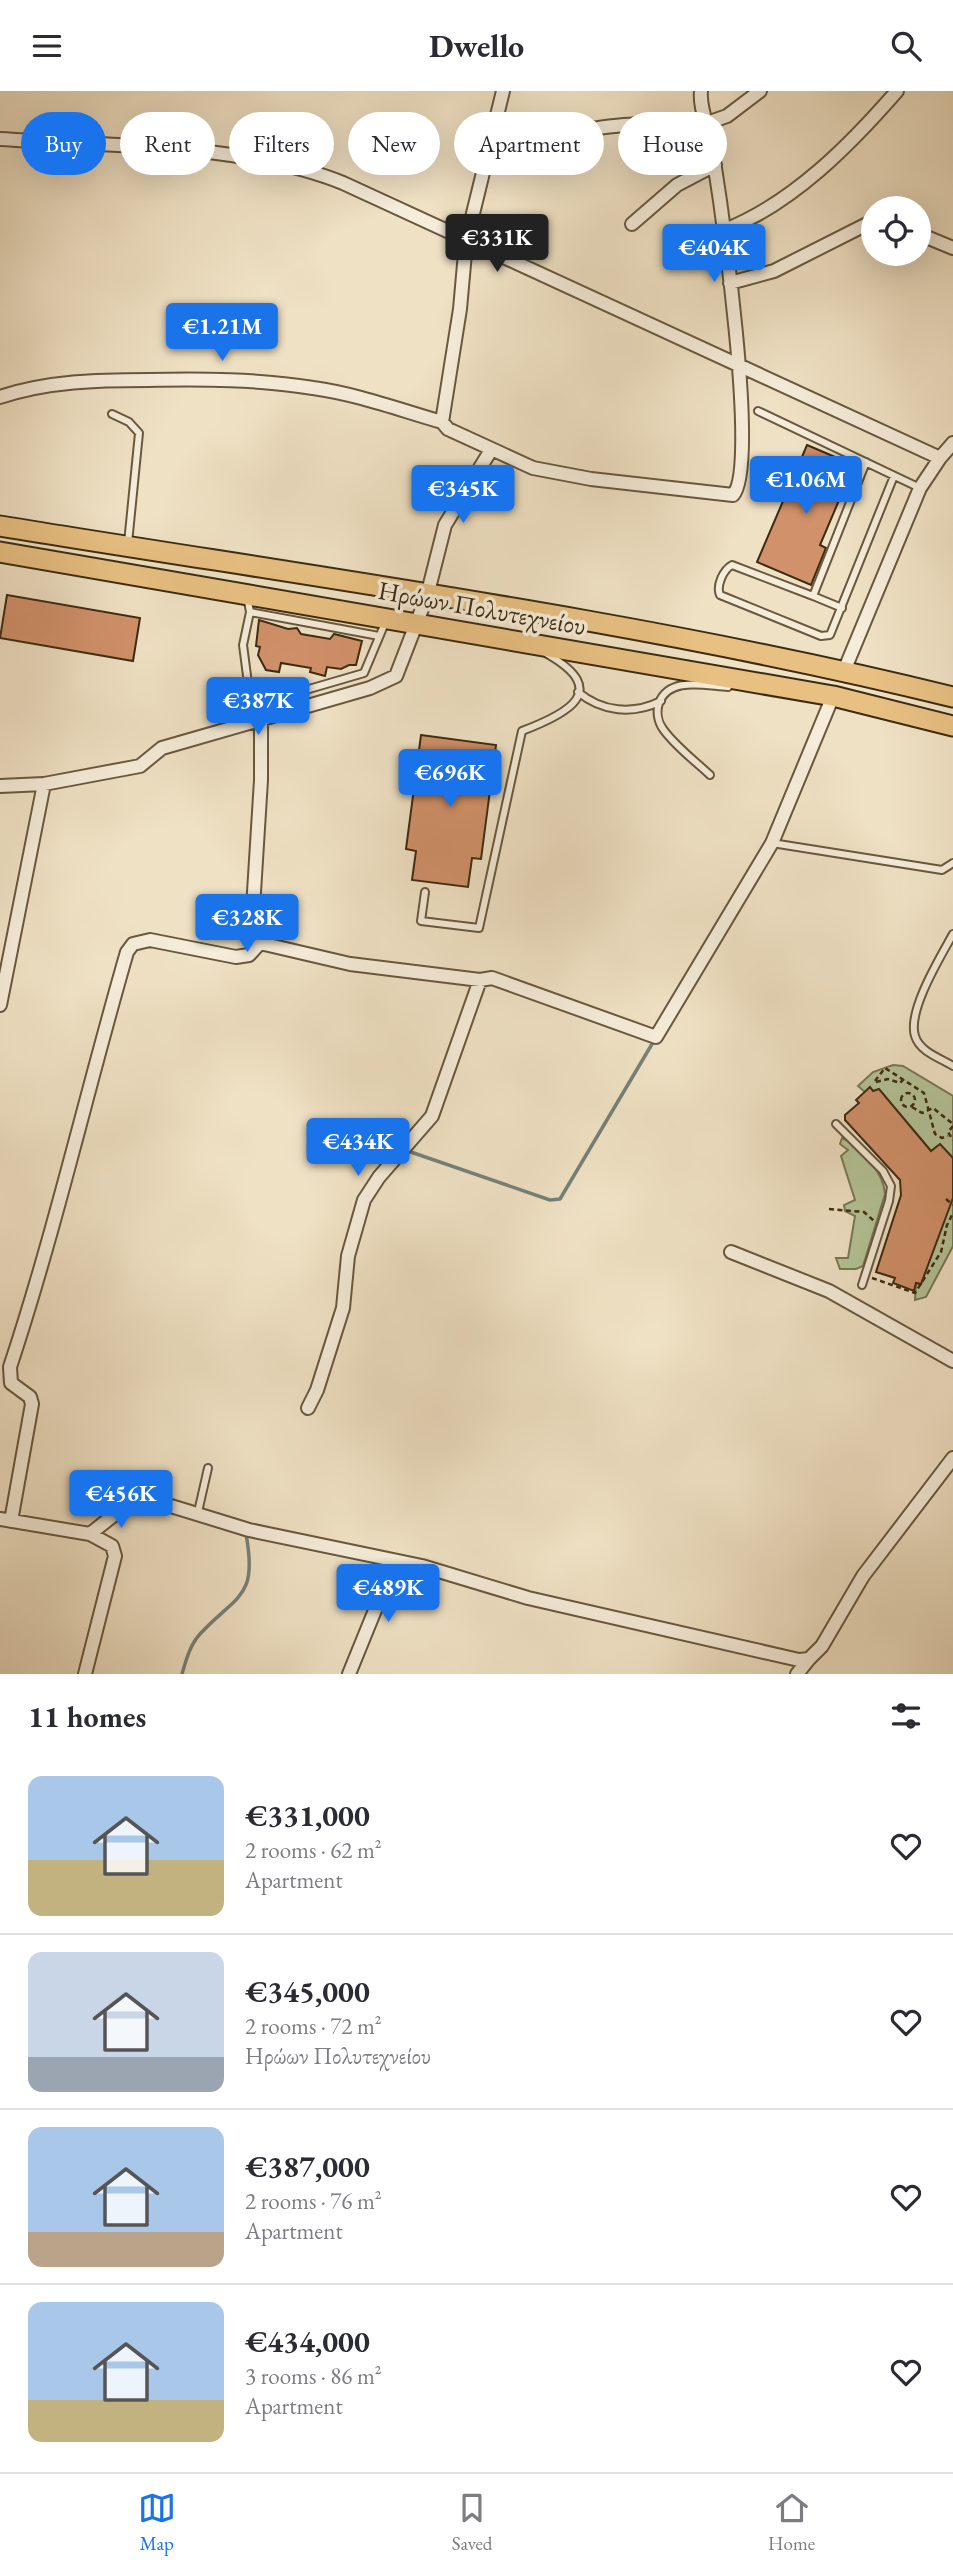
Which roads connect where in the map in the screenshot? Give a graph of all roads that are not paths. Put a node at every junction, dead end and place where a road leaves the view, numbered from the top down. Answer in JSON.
{"nodes":[{"id":1,"x":503,"y":91,"type":"edge"},
{"id":2,"x":701,"y":91,"type":"edge"},
{"id":3,"x":760,"y":91,"type":"edge"},
{"id":4,"x":897,"y":91,"type":"edge"},
{"id":5,"x":498,"y":112,"type":"edge"},
{"id":6,"x":704,"y":112,"type":"edge"},
{"id":7,"x":727,"y":116,"type":"edge"},
{"id":8,"x":0,"y":139,"type":"edge"},
{"id":9,"x":483,"y":175,"type":"edge"},
{"id":10,"x":696,"y":175,"type":"edge"},
{"id":11,"x":717,"y":175,"type":"edge"},
{"id":12,"x":632,"y":224,"type":"dead end"},
{"id":13,"x":861,"y":227,"type":"edge"},
{"id":14,"x":726,"y":230,"type":"junction"},
{"id":15,"x":931,"y":239,"type":"edge"},
{"id":16,"x":466,"y":242,"type":"junction"},
{"id":17,"x":953,"y":248,"type":"edge"},
{"id":18,"x":730,"y":283,"type":"junction"},
{"id":19,"x":737,"y":365,"type":"junction"},
{"id":20,"x":0,"y":397,"type":"edge"},
{"id":21,"x":758,"y":411,"type":"dead end"},
{"id":22,"x":112,"y":414,"type":"dead end"},
{"id":23,"x":442,"y":422,"type":"junction"},
{"id":24,"x":953,"y":443,"type":"edge"},
{"id":25,"x":491,"y":450,"type":"junction"},
{"id":26,"x":940,"y":458,"type":"junction"},
{"id":27,"x":866,"y":462,"type":"junction"},
{"id":28,"x":894,"y":476,"type":"junction"},
{"id":29,"x":920,"y":488,"type":"junction"},
{"id":30,"x":0,"y":526,"type":"edge"},
{"id":31,"x":127,"y":547,"type":"junction"},
{"id":32,"x":0,"y":552,"type":"edge"},
{"id":33,"x":427,"y":596,"type":"junction"},
{"id":34,"x":813,"y":596,"type":"junction"},
{"id":35,"x":248,"y":603,"type":"junction"},
{"id":36,"x":842,"y":608,"type":"junction"},
{"id":37,"x":417,"y":623,"type":"junction"},
{"id":38,"x":383,"y":627,"type":"junction"},
{"id":39,"x":527,"y":643,"type":"junction"},
{"id":40,"x":844,"y":671,"type":"junction"},
{"id":41,"x":806,"y":691,"type":"junction"},
{"id":42,"x":578,"y":692,"type":"junction"},
{"id":43,"x":833,"y":696,"type":"junction"},
{"id":44,"x":953,"y":697,"type":"edge"},
{"id":45,"x":661,"y":701,"type":"junction"},
{"id":46,"x":261,"y":719,"type":"junction"},
{"id":47,"x":953,"y":726,"type":"edge"},
{"id":48,"x":710,"y":775,"type":"dead end"},
{"id":49,"x":44,"y":784,"type":"junction"},
{"id":50,"x":0,"y":786,"type":"edge"},
{"id":51,"x":772,"y":843,"type":"junction"},
{"id":52,"x":953,"y":863,"type":"edge"},
{"id":53,"x":425,"y":892,"type":"dead end"},
{"id":54,"x":953,"y":934,"type":"edge"},
{"id":55,"x":260,"y":943,"type":"junction"},
{"id":56,"x":480,"y":980,"type":"junction"},
{"id":57,"x":0,"y":1005,"type":"edge"},
{"id":58,"x":953,"y":1066,"type":"edge"},
{"id":59,"x":836,"y":1124,"type":"dead end"},
{"id":60,"x":731,"y":1252,"type":"dead end"},
{"id":61,"x":862,"y":1285,"type":"dead end"},
{"id":62,"x":953,"y":1361,"type":"edge"},
{"id":63,"x":308,"y":1408,"type":"dead end"},
{"id":64,"x":953,"y":1458,"type":"edge"},
{"id":65,"x":208,"y":1468,"type":"dead end"},
{"id":66,"x":198,"y":1512,"type":"junction"},
{"id":67,"x":5,"y":1520,"type":"edge"},
{"id":68,"x":90,"y":1534,"type":"junction"},
{"id":69,"x":395,"y":1562,"type":"junction"},
{"id":70,"x":809,"y":1659,"type":"junction"},
{"id":71,"x":85,"y":1674,"type":"edge"},
{"id":72,"x":349,"y":1674,"type":"edge"},
{"id":73,"x":796,"y":1674,"type":"edge"}],
"edges":[{"from":1,"to":5,"type":"street"},
{"from":2,"to":6,"type":"street"},
{"from":3,"to":7,"type":"street"},
{"from":4,"to":14,"type":"street"},
{"from":8,"to":16,"type":"street"},
{"from":9,"to":16,"type":"street"},
{"from":10,"to":12,"type":"street"},
{"from":11,"to":14,"type":"street"},
{"from":13,"to":18,"type":"street"},
{"from":14,"to":18,"type":"street"},
{"from":15,"to":17,"type":"street"},
{"from":16,"to":19,"type":"street"},
{"from":16,"to":23,"type":"street"},
{"from":18,"to":19,"type":"street"},
{"from":19,"to":25,"type":"street"},
{"from":19,"to":26,"type":"street"},
{"from":20,"to":23,"type":"street"},
{"from":21,"to":27,"type":"lane"},
{"from":22,"to":31,"type":"lane"},
{"from":23,"to":25,"type":"street"},
{"from":24,"to":26,"type":"street"},
{"from":25,"to":33,"type":"street"},
{"from":26,"to":29,"type":"street"},
{"from":27,"to":28,"type":"lane"},
{"from":27,"to":34,"type":"lane"},
{"from":28,"to":29,"type":"lane"},
{"from":28,"to":36,"type":"lane"},
{"from":29,"to":40,"type":"street"},
{"from":30,"to":31,"type":"main road","name":"Ηρώων Πολυτεχνείου"},
{"from":31,"to":33,"type":"main road","name":"Ηρώων Πολυτεχνείου"},
{"from":32,"to":35,"type":"main road","name":"Ηρώων Πολυτεχνείου"},
{"from":33,"to":37,"type":"street"},
{"from":33,"to":40,"type":"main road","name":"Ηρώων Πολυτεχνείου"},
{"from":34,"to":36,"type":"lane"},
{"from":34,"to":36,"type":"lane"},
{"from":35,"to":38,"type":"main road","name":"Ηρώων Πολυτεχνείου"},
{"from":35,"to":38,"type":"lane"},
{"from":37,"to":38,"type":"main road","name":"Ηρώων Πολυτεχνείου"},
{"from":37,"to":39,"type":"main road","name":"Ηρώων Πολυτεχνείου"},
{"from":37,"to":46,"type":"street"},
{"from":39,"to":41,"type":"main road","name":"Ηρώων Πολυτεχνείου"},
{"from":39,"to":42,"type":"lane"},
{"from":40,"to":44,"type":"main road","name":"Ηρώων Πολυτεχνείου"},
{"from":41,"to":43,"type":"main road","name":"Ηρώων Πολυτεχνείου"},
{"from":41,"to":45,"type":"lane"},
{"from":42,"to":45,"type":"lane"},
{"from":42,"to":53,"type":"lane"},
{"from":43,"to":47,"type":"main road","name":"Ηρώων Πολυτεχνείου"},
{"from":43,"to":51,"type":"street"},
{"from":45,"to":48,"type":"lane"},
{"from":46,"to":49,"type":"street"},
{"from":46,"to":55,"type":"street"},
{"from":49,"to":50,"type":"street"},
{"from":49,"to":57,"type":"street"},
{"from":51,"to":52,"type":"lane"},
{"from":51,"to":56,"type":"street"},
{"from":54,"to":58,"type":"lane"},
{"from":55,"to":56,"type":"street"},
{"from":55,"to":67,"type":"street"},
{"from":56,"to":63,"type":"street"},
{"from":59,"to":61,"type":"lane"},
{"from":60,"to":62,"type":"street"},
{"from":64,"to":70,"type":"street"},
{"from":65,"to":66,"type":"lane"},
{"from":66,"to":68,"type":"street"},
{"from":66,"to":69,"type":"street"},
{"from":67,"to":68,"type":"street"},
{"from":68,"to":71,"type":"street"},
{"from":69,"to":70,"type":"street"},
{"from":69,"to":72,"type":"street"},
{"from":70,"to":73,"type":"street"}]}
